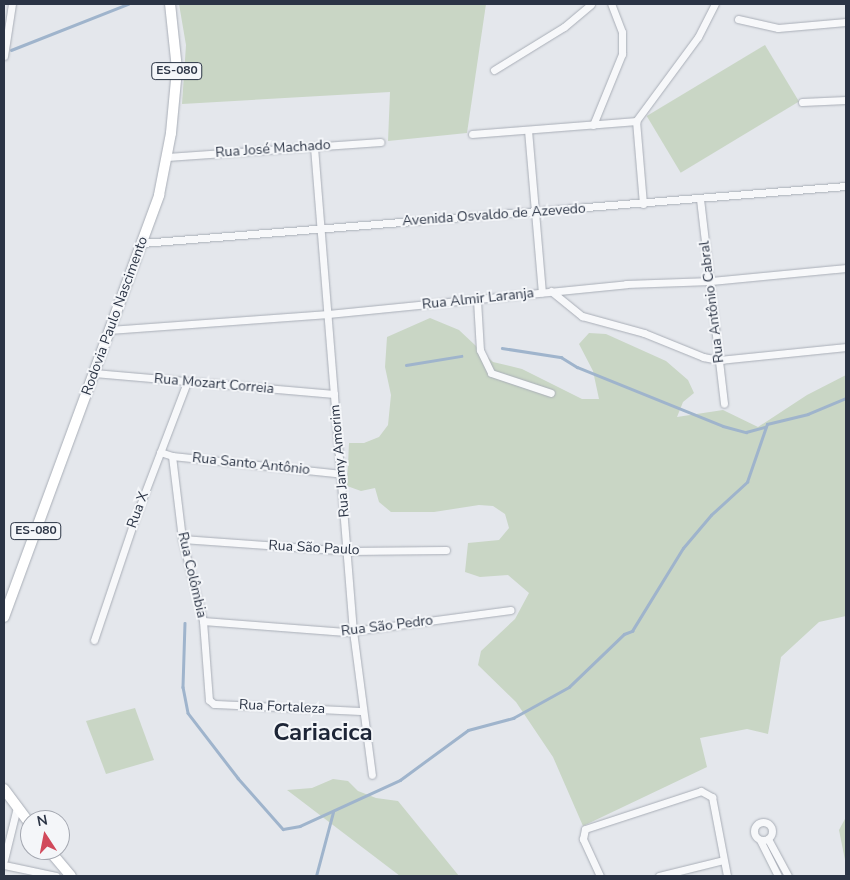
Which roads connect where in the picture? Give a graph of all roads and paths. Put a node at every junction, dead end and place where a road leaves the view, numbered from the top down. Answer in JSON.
{"nodes":[{"id":1,"x":12,"y":4,"type":"edge"},
{"id":2,"x":170,"y":4,"type":"edge"},
{"id":3,"x":591,"y":4,"type":"edge"},
{"id":4,"x":611,"y":4,"type":"edge"},
{"id":5,"x":715,"y":4,"type":"edge"},
{"id":6,"x":738,"y":19,"type":"dead end"},
{"id":7,"x":846,"y":22,"type":"edge"},
{"id":8,"x":4,"y":47,"type":"edge"},
{"id":9,"x":4,"y":56,"type":"edge"},
{"id":10,"x":494,"y":70,"type":"dead end"},
{"id":11,"x":846,"y":100,"type":"edge"},
{"id":12,"x":802,"y":102,"type":"dead end"},
{"id":13,"x":636,"y":121,"type":"junction"},
{"id":14,"x":592,"y":126,"type":"junction"},
{"id":15,"x":528,"y":130,"type":"junction"},
{"id":16,"x":472,"y":134,"type":"dead end"},
{"id":17,"x":380,"y":142,"type":"dead end"},
{"id":18,"x":314,"y":146,"type":"junction"},
{"id":19,"x":167,"y":157,"type":"junction"},
{"id":20,"x":846,"y":186,"type":"edge"},
{"id":21,"x":700,"y":199,"type":"junction"},
{"id":22,"x":642,"y":204,"type":"junction"},
{"id":23,"x":536,"y":213,"type":"junction"},
{"id":24,"x":321,"y":229,"type":"junction"},
{"id":25,"x":142,"y":243,"type":"junction"},
{"id":26,"x":846,"y":268,"type":"edge"},
{"id":27,"x":711,"y":281,"type":"junction"},
{"id":28,"x":551,"y":291,"type":"junction"},
{"id":29,"x":542,"y":292,"type":"junction"},
{"id":30,"x":477,"y":300,"type":"junction"},
{"id":31,"x":328,"y":314,"type":"junction"},
{"id":32,"x":109,"y":330,"type":"junction"},
{"id":33,"x":846,"y":347,"type":"edge"},
{"id":34,"x":719,"y":360,"type":"junction"},
{"id":35,"x":94,"y":373,"type":"junction"},
{"id":36,"x":187,"y":382,"type":"junction"},
{"id":37,"x":551,"y":393,"type":"dead end"},
{"id":38,"x":334,"y":394,"type":"junction"},
{"id":39,"x":724,"y":404,"type":"dead end"},
{"id":40,"x":160,"y":452,"type":"junction"},
{"id":41,"x":172,"y":456,"type":"junction"},
{"id":42,"x":342,"y":474,"type":"junction"},
{"id":43,"x":182,"y":539,"type":"junction"},
{"id":44,"x":446,"y":550,"type":"dead end"},
{"id":45,"x":348,"y":551,"type":"junction"},
{"id":46,"x":511,"y":610,"type":"dead end"},
{"id":47,"x":4,"y":617,"type":"edge"},
{"id":48,"x":203,"y":621,"type":"junction"},
{"id":49,"x":353,"y":631,"type":"junction"},
{"id":50,"x":94,"y":640,"type":"dead end"},
{"id":51,"x":207,"y":695,"type":"joint"},
{"id":52,"x":362,"y":711,"type":"junction"},
{"id":53,"x":372,"y":775,"type":"dead end"},
{"id":54,"x":4,"y":789,"type":"edge"},
{"id":55,"x":17,"y":807,"type":"junction"},
{"id":56,"x":20,"y":811,"type":"edge"},
{"id":57,"x":4,"y":860,"type":"edge"},
{"id":58,"x":57,"y":860,"type":"edge"},
{"id":59,"x":723,"y":860,"type":"junction"},
{"id":60,"x":4,"y":865,"type":"edge"},
{"id":61,"x":56,"y":876,"type":"edge"},
{"id":62,"x":71,"y":876,"type":"edge"},
{"id":63,"x":600,"y":876,"type":"edge"},
{"id":64,"x":659,"y":876,"type":"edge"},
{"id":65,"x":727,"y":876,"type":"edge"},
{"id":66,"x":778,"y":876,"type":"edge"},
{"id":67,"x":788,"y":876,"type":"edge"}],
"edges":[{"from":1,"to":8,"type":"street"},
{"from":2,"to":19,"type":"main road","name":"Rodovia Paulo Nascimento","number":"ES-080"},
{"from":3,"to":10,"type":"street"},
{"from":4,"to":14,"type":"street"},
{"from":5,"to":13,"type":"street"},
{"from":6,"to":7,"type":"street"},
{"from":8,"to":9,"type":"street"},
{"from":11,"to":12,"type":"street"},
{"from":13,"to":14,"type":"street"},
{"from":13,"to":22,"type":"street"},
{"from":14,"to":15,"type":"street"},
{"from":15,"to":16,"type":"street"},
{"from":15,"to":23,"type":"street"},
{"from":17,"to":18,"type":"street","name":"Rua José Machado"},
{"from":18,"to":19,"type":"street","name":"Rua José Machado"},
{"from":18,"to":24,"type":"street","name":"Rua Jamy Amorim"},
{"from":19,"to":25,"type":"main road","name":"Rodovia Paulo Nascimento","number":"ES-080"},
{"from":20,"to":21,"type":"street","name":"Avenida Osvaldo de Azevedo"},
{"from":21,"to":22,"type":"street","name":"Avenida Osvaldo de Azevedo"},
{"from":21,"to":27,"type":"street","name":"Rua Antônio Cabral"},
{"from":22,"to":23,"type":"street","name":"Avenida Osvaldo de Azevedo"},
{"from":23,"to":24,"type":"street","name":"Avenida Osvaldo de Azevedo"},
{"from":23,"to":29,"type":"street"},
{"from":24,"to":25,"type":"street","name":"Avenida Osvaldo de Azevedo"},
{"from":24,"to":31,"type":"street","name":"Rua Jamy Amorim"},
{"from":25,"to":32,"type":"main road","name":"Rodovia Paulo Nascimento","number":"ES-080"},
{"from":26,"to":27,"type":"street","name":"Rua Almir Laranja"},
{"from":27,"to":28,"type":"street","name":"Rua Almir Laranja"},
{"from":27,"to":34,"type":"street","name":"Rua Antônio Cabral"},
{"from":28,"to":29,"type":"street","name":"Rua Almir Laranja"},
{"from":28,"to":34,"type":"street"},
{"from":29,"to":30,"type":"street","name":"Rua Almir Laranja"},
{"from":30,"to":31,"type":"street","name":"Rua Almir Laranja"},
{"from":30,"to":37,"type":"street"},
{"from":31,"to":32,"type":"street","name":"Rua Almir Laranja"},
{"from":31,"to":38,"type":"street","name":"Rua Jamy Amorim"},
{"from":32,"to":35,"type":"main road","name":"Rodovia Paulo Nascimento","number":"ES-080"},
{"from":33,"to":34,"type":"street"},
{"from":34,"to":39,"type":"street","name":"Rua Antônio Cabral"},
{"from":35,"to":36,"type":"street","name":"Rua Mozart Correia"},
{"from":35,"to":47,"type":"main road","name":"Rodovia Paulo Nascimento","number":"ES-080"},
{"from":36,"to":38,"type":"street","name":"Rua Mozart Correia"},
{"from":36,"to":40,"type":"street","name":"Rua X"},
{"from":38,"to":42,"type":"street","name":"Rua Jamy Amorim"},
{"from":40,"to":41,"type":"street","name":"Rua Santo Antônio"},
{"from":40,"to":50,"type":"street","name":"Rua X"},
{"from":41,"to":42,"type":"street","name":"Rua Santo Antônio"},
{"from":41,"to":43,"type":"street","name":"Rua Colômbia"},
{"from":42,"to":45,"type":"street","name":"Rua Jamy Amorim"},
{"from":43,"to":45,"type":"street","name":"Rua São Paulo"},
{"from":43,"to":48,"type":"street","name":"Rua Colômbia"},
{"from":44,"to":45,"type":"street","name":"Rua São Paulo"},
{"from":45,"to":49,"type":"street","name":"Rua Jamy Amorim"},
{"from":46,"to":49,"type":"street","name":"Rua São Pedro"},
{"from":48,"to":49,"type":"street","name":"Rua São Pedro"},
{"from":48,"to":51,"type":"street","name":"Rua Colômbia"},
{"from":49,"to":52,"type":"street","name":"Rua Jamy Amorim"},
{"from":51,"to":52,"type":"street","name":"Rua Fortaleza"},
{"from":52,"to":53,"type":"street","name":"Rua Jamy Amorim"},
{"from":54,"to":55,"type":"main road"},
{"from":55,"to":56,"type":"main road"},
{"from":55,"to":57,"type":"street"},
{"from":58,"to":62,"type":"main road"},
{"from":59,"to":63,"type":"street"},
{"from":59,"to":64,"type":"street"},
{"from":59,"to":65,"type":"street"},
{"from":60,"to":61,"type":"street"},
{"from":66,"to":67,"type":"street"}]}
